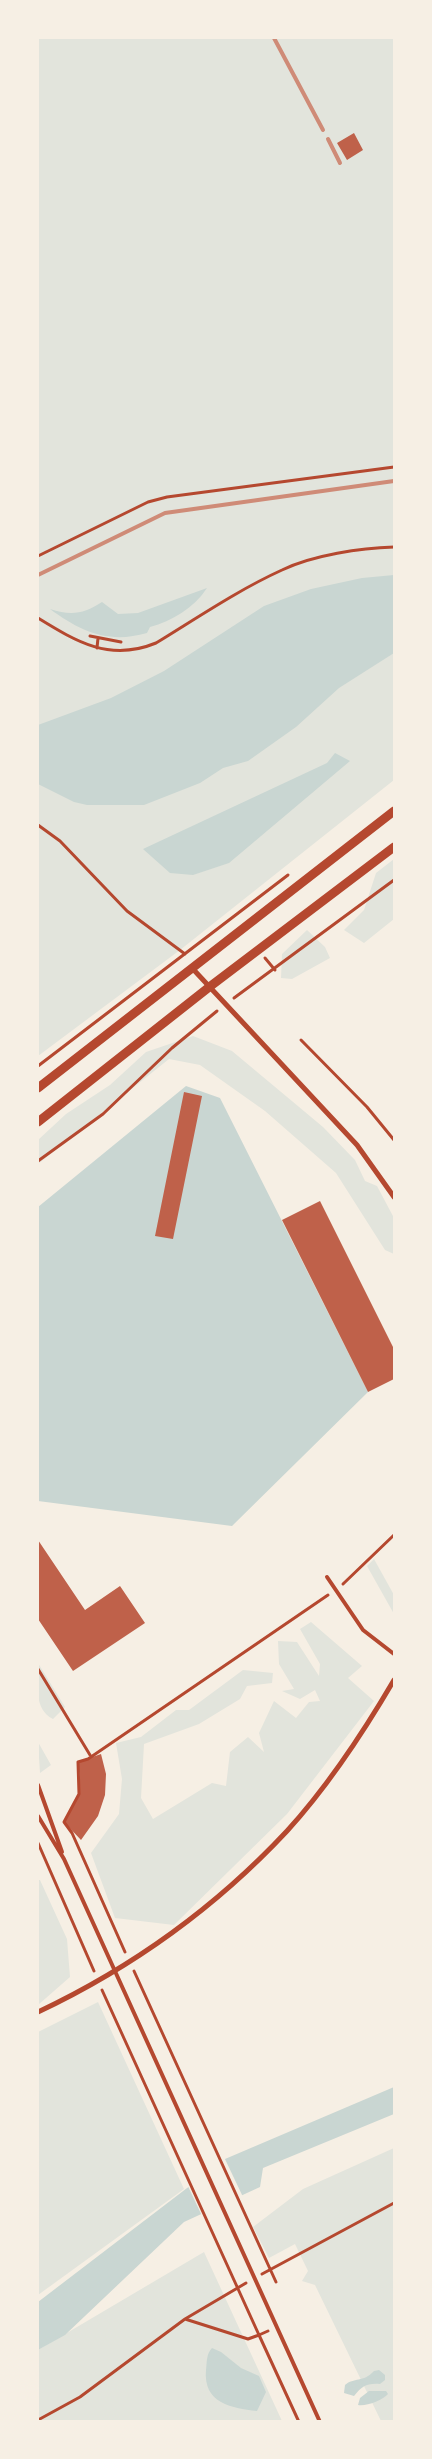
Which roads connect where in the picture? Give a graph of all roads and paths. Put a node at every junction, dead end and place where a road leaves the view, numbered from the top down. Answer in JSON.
{"nodes":[{"id":1,"x":394,"y":467,"type":"edge"},
{"id":2,"x":394,"y":547,"type":"edge"},
{"id":3,"x":38,"y":556,"type":"edge"},
{"id":4,"x":38,"y":618,"type":"edge"},
{"id":5,"x":90,"y":636,"type":"dead end"},
{"id":6,"x":98,"y":638,"type":"junction"},
{"id":7,"x":121,"y":642,"type":"dead end"},
{"id":8,"x":97,"y":648,"type":"junction"},
{"id":9,"x":394,"y":812,"type":"edge"},
{"id":10,"x":38,"y":824,"type":"edge"},
{"id":11,"x":394,"y":847,"type":"edge"},
{"id":12,"x":295,"y":870,"type":"dead end"},
{"id":13,"x":394,"y":880,"type":"edge"},
{"id":14,"x":185,"y":954,"type":"junction"},
{"id":15,"x":192,"y":968,"type":"junction"},
{"id":16,"x":208,"y":988,"type":"junction"},
{"id":17,"x":241,"y":992,"type":"dead end"},
{"id":18,"x":208,"y":1018,"type":"dead end"},
{"id":19,"x":301,"y":1040,"type":"dead end"},
{"id":20,"x":38,"y":1066,"type":"edge"},
{"id":21,"x":38,"y":1088,"type":"edge"},
{"id":22,"x":38,"y":1122,"type":"edge"},
{"id":23,"x":394,"y":1140,"type":"edge"},
{"id":24,"x":38,"y":1161,"type":"edge"},
{"id":25,"x":394,"y":1197,"type":"edge"},
{"id":26,"x":394,"y":1535,"type":"edge"},
{"id":27,"x":327,"y":1577,"type":"dead end"},
{"id":28,"x":336,"y":1589,"type":"junction"},
{"id":29,"x":394,"y":1654,"type":"edge"},
{"id":30,"x":38,"y":1669,"type":"edge"},
{"id":31,"x":394,"y":1680,"type":"edge"},
{"id":32,"x":90,"y":1755,"type":"junction"},
{"id":33,"x":38,"y":1785,"type":"edge"},
{"id":34,"x":38,"y":1816,"type":"edge"},
{"id":35,"x":38,"y":1843,"type":"edge"},
{"id":36,"x":64,"y":1859,"type":"junction"},
{"id":37,"x":128,"y":1958,"type":"dead end"},
{"id":38,"x":132,"y":1967,"type":"dead end"},
{"id":39,"x":95,"y":1974,"type":"dead end"},
{"id":40,"x":99,"y":1983,"type":"dead end"},
{"id":41,"x":38,"y":2012,"type":"edge"},
{"id":42,"x":394,"y":2203,"type":"edge"},
{"id":43,"x":260,"y":2275,"type":"dead end"},
{"id":44,"x":252,"y":2280,"type":"dead end"},
{"id":45,"x":276,"y":2282,"type":"dead end"},
{"id":46,"x":185,"y":2319,"type":"junction"},
{"id":47,"x":259,"y":2335,"type":"junction"},
{"id":48,"x":38,"y":2420,"type":"edge"},
{"id":49,"x":298,"y":2421,"type":"edge"},
{"id":50,"x":320,"y":2422,"type":"edge"}],
"edges":[{"from":1,"to":3,"type":"path"},
{"from":2,"to":8,"type":"path"},
{"from":4,"to":8,"type":"path"},
{"from":5,"to":6,"type":"path"},
{"from":6,"to":7,"type":"path"},
{"from":6,"to":8,"type":"path"},
{"from":9,"to":15,"type":"street"},
{"from":10,"to":14,"type":"path"},
{"from":11,"to":16,"type":"street"},
{"from":12,"to":14,"type":"path"},
{"from":13,"to":17,"type":"path"},
{"from":14,"to":20,"type":"path"},
{"from":15,"to":16,"type":"street"},
{"from":15,"to":21,"type":"street"},
{"from":16,"to":22,"type":"street"},
{"from":16,"to":25,"type":"street"},
{"from":18,"to":24,"type":"path"},
{"from":19,"to":23,"type":"path"},
{"from":26,"to":28,"type":"path"},
{"from":27,"to":28,"type":"lane"},
{"from":28,"to":29,"type":"lane"},
{"from":28,"to":32,"type":"path"},
{"from":30,"to":32,"type":"path"},
{"from":31,"to":41,"type":"street"},
{"from":32,"to":37,"type":"path"},
{"from":33,"to":36,"type":"lane"},
{"from":34,"to":36,"type":"lane"},
{"from":35,"to":39,"type":"path"},
{"from":36,"to":50,"type":"lane"},
{"from":38,"to":45,"type":"path"},
{"from":40,"to":47,"type":"path"},
{"from":42,"to":43,"type":"path"},
{"from":44,"to":46,"type":"path"},
{"from":46,"to":47,"type":"path"},
{"from":46,"to":48,"type":"path"},
{"from":47,"to":49,"type":"path"}]}
